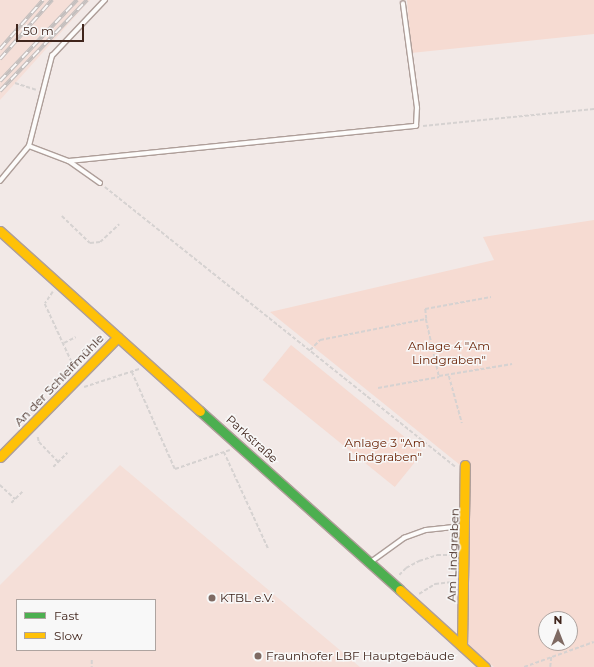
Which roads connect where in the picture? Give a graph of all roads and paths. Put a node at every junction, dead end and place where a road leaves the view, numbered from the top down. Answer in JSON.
{"nodes":[{"id":1,"x":105,"y":0,"type":"edge"},
{"id":2,"x":403,"y":4,"type":"dead end"},
{"id":3,"x":16,"y":83,"type":"dead end"},
{"id":4,"x":42,"y":92,"type":"junction"},
{"id":5,"x":594,"y":109,"type":"edge"},
{"id":6,"x":416,"y":126,"type":"junction"},
{"id":7,"x":29,"y":146,"type":"junction"},
{"id":8,"x":69,"y":161,"type":"junction"},
{"id":9,"x":0,"y":181,"type":"edge"},
{"id":10,"x":100,"y":183,"type":"joint"},
{"id":11,"x":62,"y":216,"type":"dead end"},
{"id":12,"x":119,"y":224,"type":"dead end"},
{"id":13,"x":0,"y":232,"type":"edge"},
{"id":14,"x":58,"y":284,"type":"junction"},
{"id":15,"x":491,"y":297,"type":"dead end"},
{"id":16,"x":426,"y":319,"type":"junction"},
{"id":17,"x":118,"y":336,"type":"junction"},
{"id":18,"x":76,"y":337,"type":"dead end"},
{"id":19,"x":63,"y":344,"type":"junction"},
{"id":20,"x":310,"y":351,"type":"junction"},
{"id":21,"x":512,"y":364,"type":"dead end"},
{"id":22,"x":151,"y":366,"type":"junction"},
{"id":23,"x":132,"y":372,"type":"junction"},
{"id":24,"x":80,"y":374,"type":"junction"},
{"id":25,"x":439,"y":376,"type":"junction"},
{"id":26,"x":449,"y":376,"type":"junction"},
{"id":27,"x":82,"y":388,"type":"dead end"},
{"id":28,"x":378,"y":388,"type":"dead end"},
{"id":29,"x":462,"y":423,"type":"dead end"},
{"id":30,"x":38,"y":437,"type":"dead end"},
{"id":31,"x":240,"y":445,"type":"junction"},
{"id":32,"x":224,"y":452,"type":"junction"},
{"id":33,"x":67,"y":453,"type":"dead end"},
{"id":34,"x":0,"y":457,"type":"edge"},
{"id":35,"x":58,"y":462,"type":"junction"},
{"id":36,"x":465,"y":465,"type":"dead end"},
{"id":37,"x":53,"y":467,"type":"dead end"},
{"id":38,"x":467,"y":476,"type":"junction"},
{"id":39,"x":0,"y":485,"type":"edge"},
{"id":40,"x":22,"y":492,"type":"dead end"},
{"id":41,"x":15,"y":499,"type":"junction"},
{"id":42,"x":11,"y":503,"type":"dead end"},
{"id":43,"x":466,"y":526,"type":"junction"},
{"id":44,"x":268,"y":548,"type":"dead end"},
{"id":45,"x":464,"y":555,"type":"junction"},
{"id":46,"x":370,"y":563,"type":"junction"},
{"id":47,"x":392,"y":582,"type":"junction"},
{"id":48,"x":464,"y":582,"type":"junction"},
{"id":49,"x":412,"y":601,"type":"junction"},
{"id":50,"x":594,"y":642,"type":"edge"},
{"id":51,"x":462,"y":646,"type":"junction"},
{"id":52,"x":551,"y":657,"type":"junction"},
{"id":53,"x":92,"y":660,"type":"dead end"},
{"id":54,"x":92,"y":667,"type":"edge"},
{"id":55,"x":485,"y":667,"type":"edge"},
{"id":56,"x":524,"y":667,"type":"edge"},
{"id":57,"x":550,"y":667,"type":"edge"}],
"edges":[{"from":1,"to":4,"type":"lane"},
{"from":2,"to":6,"type":"lane"},
{"from":3,"to":4,"type":"path"},
{"from":4,"to":7,"type":"lane"},
{"from":5,"to":6,"type":"path"},
{"from":6,"to":8,"type":"lane"},
{"from":7,"to":8,"type":"lane"},
{"from":7,"to":9,"type":"lane"},
{"from":8,"to":10,"type":"lane"},
{"from":10,"to":20,"type":"path"},
{"from":11,"to":12,"type":"path"},
{"from":13,"to":14,"type":"street","name":"Parkstraße"},
{"from":14,"to":17,"type":"street","name":"Parkstraße"},
{"from":14,"to":19,"type":"path"},
{"from":15,"to":16,"type":"path"},
{"from":16,"to":20,"type":"path"},
{"from":16,"to":25,"type":"path"},
{"from":17,"to":22,"type":"street","name":"Parkstraße"},
{"from":17,"to":24,"type":"street","name":"An der Schleifmühle"},
{"from":18,"to":19,"type":"path"},
{"from":19,"to":24,"type":"path"},
{"from":20,"to":38,"type":"path"},
{"from":21,"to":26,"type":"path"},
{"from":22,"to":23,"type":"path"},
{"from":22,"to":31,"type":"street","name":"Parkstraße"},
{"from":23,"to":27,"type":"path"},
{"from":23,"to":32,"type":"path"},
{"from":24,"to":34,"type":"street","name":"An der Schleifmühle"},
{"from":25,"to":26,"type":"path"},
{"from":25,"to":28,"type":"path"},
{"from":26,"to":29,"type":"path"},
{"from":30,"to":35,"type":"path"},
{"from":31,"to":32,"type":"path"},
{"from":31,"to":46,"type":"street","name":"Parkstraße"},
{"from":32,"to":44,"type":"path"},
{"from":33,"to":35,"type":"path"},
{"from":35,"to":37,"type":"path"},
{"from":36,"to":38,"type":"street","name":"Am Lindgraben"},
{"from":38,"to":43,"type":"street","name":"Am Lindgraben"},
{"from":39,"to":41,"type":"path"},
{"from":40,"to":41,"type":"path"},
{"from":41,"to":42,"type":"path"},
{"from":43,"to":45,"type":"street","name":"Am Lindgraben"},
{"from":43,"to":46,"type":"lane"},
{"from":45,"to":47,"type":"path"},
{"from":45,"to":48,"type":"street","name":"Am Lindgraben"},
{"from":46,"to":47,"type":"street","name":"Parkstraße"},
{"from":47,"to":49,"type":"street","name":"Parkstraße"},
{"from":48,"to":49,"type":"path"},
{"from":48,"to":51,"type":"street","name":"Am Lindgraben"},
{"from":49,"to":51,"type":"street","name":"Parkstraße"},
{"from":50,"to":52,"type":"path"},
{"from":51,"to":55,"type":"street","name":"Parkstraße"},
{"from":52,"to":56,"type":"path"},
{"from":52,"to":57,"type":"path"},
{"from":53,"to":54,"type":"path"}]}
